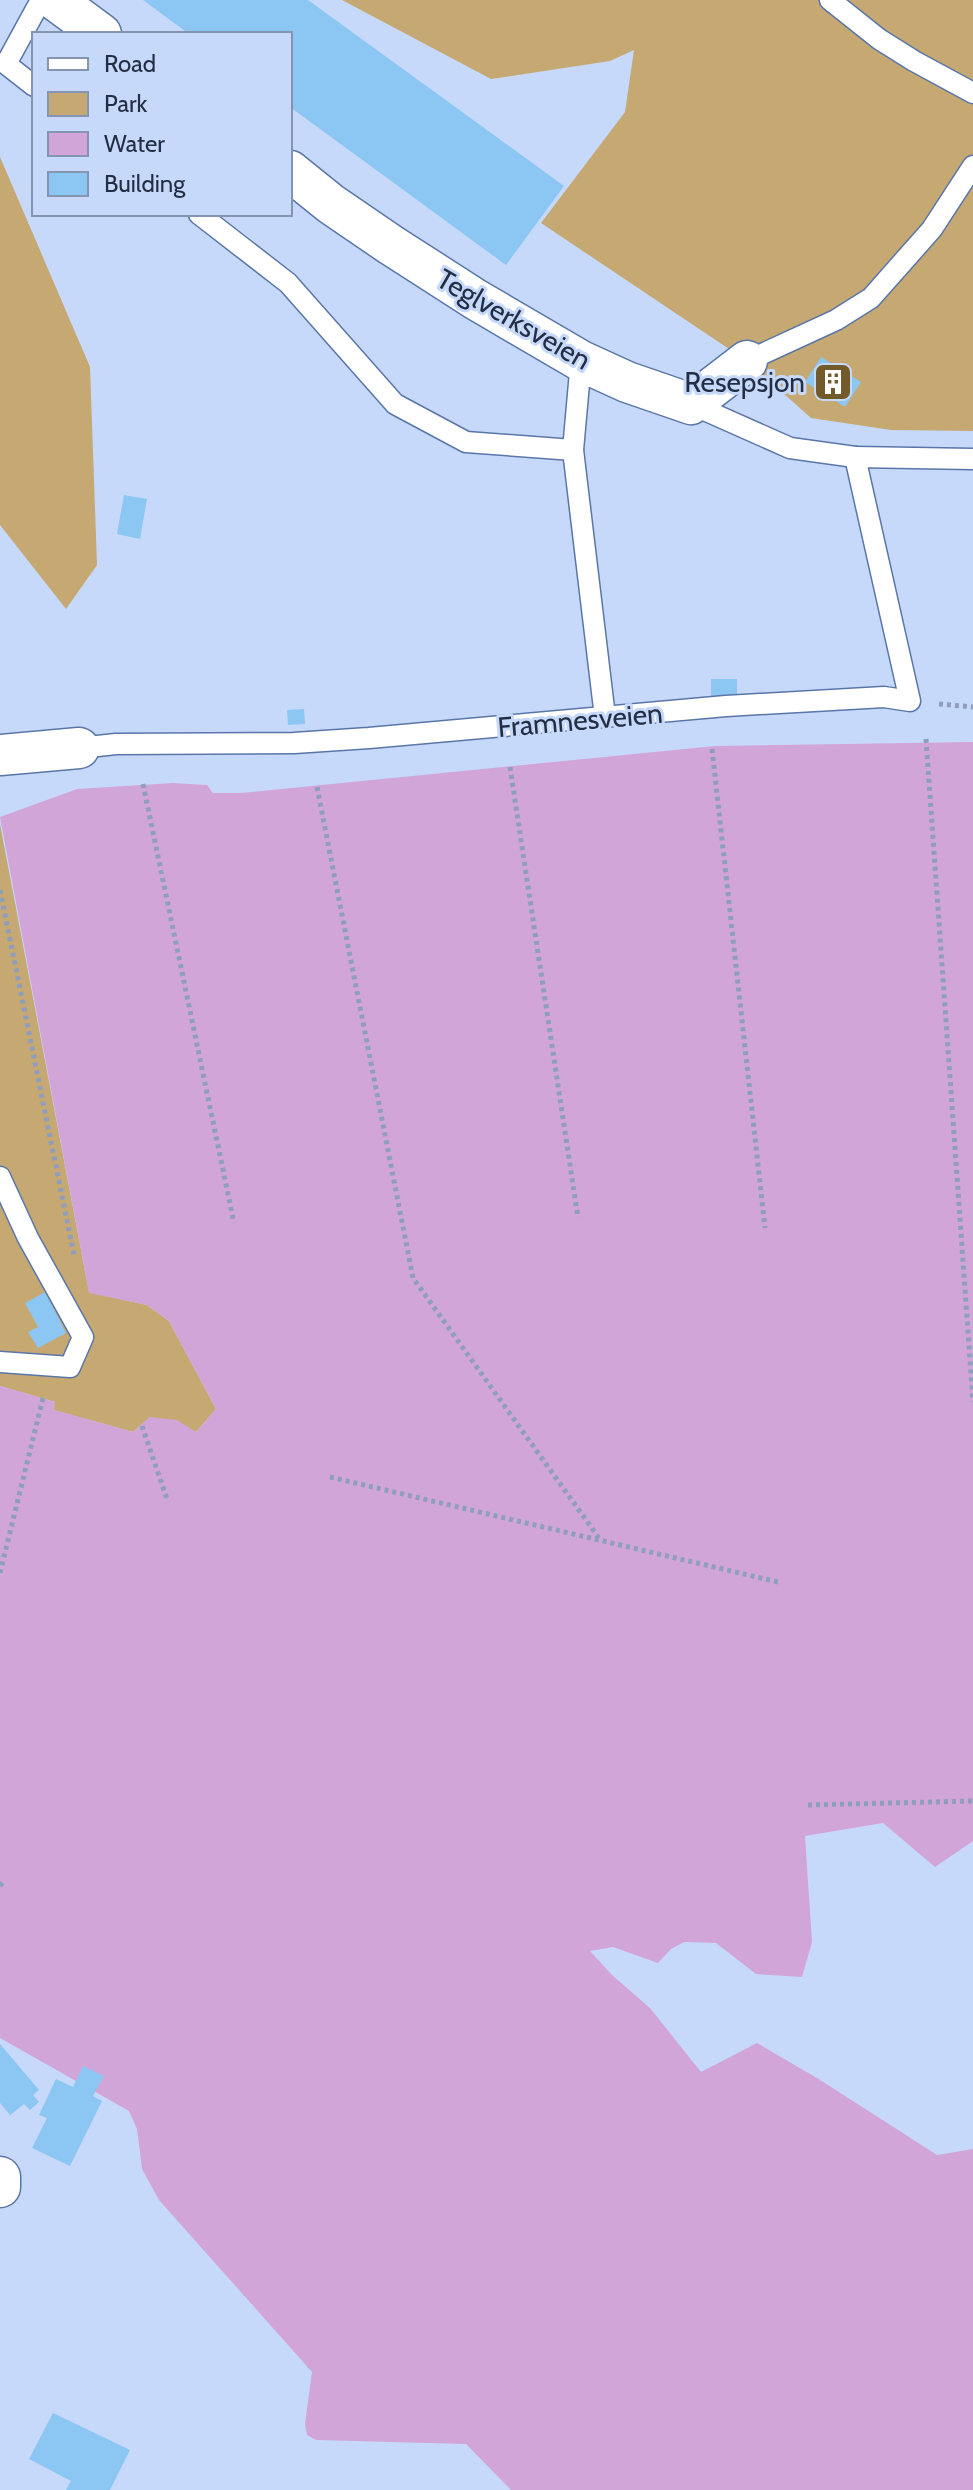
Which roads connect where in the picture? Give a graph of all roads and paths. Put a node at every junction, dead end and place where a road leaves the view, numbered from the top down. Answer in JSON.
{"nodes":[{"id":1,"x":41,"y":0,"type":"edge"},
{"id":2,"x":55,"y":0,"type":"edge"},
{"id":3,"x":830,"y":0,"type":"edge"},
{"id":4,"x":98,"y":32,"type":"edge"},
{"id":5,"x":32,"y":84,"type":"edge"},
{"id":6,"x":973,"y":93,"type":"edge"},
{"id":7,"x":973,"y":166,"type":"edge"},
{"id":8,"x":292,"y":173,"type":"edge"},
{"id":9,"x":202,"y":216,"type":"edge"},
{"id":10,"x":581,"y":361,"type":"junction"},
{"id":11,"x":747,"y":361,"type":"joint"},
{"id":12,"x":691,"y":404,"type":"junction"},
{"id":13,"x":573,"y":450,"type":"junction"},
{"id":14,"x":855,"y":457,"type":"junction"},
{"id":15,"x":973,"y":459,"type":"edge"},
{"id":16,"x":605,"y":717,"type":"junction"},
{"id":17,"x":926,"y":739,"type":"dead end"},
{"id":18,"x":79,"y":748,"type":"joint"},
{"id":19,"x":712,"y":749,"type":"dead end"},
{"id":20,"x":0,"y":755,"type":"edge"},
{"id":21,"x":510,"y":767,"type":"dead end"},
{"id":22,"x":143,"y":784,"type":"dead end"},
{"id":23,"x":317,"y":787,"type":"dead end"},
{"id":24,"x":0,"y":890,"type":"edge"},
{"id":25,"x":0,"y":1177,"type":"edge"},
{"id":26,"x":578,"y":1218,"type":"dead end"},
{"id":27,"x":234,"y":1223,"type":"dead end"},
{"id":28,"x":765,"y":1228,"type":"dead end"},
{"id":29,"x":67,"y":1307,"type":"junction"},
{"id":30,"x":0,"y":1362,"type":"edge"},
{"id":31,"x":43,"y":1398,"type":"dead end"},
{"id":32,"x":973,"y":1402,"type":"edge"},
{"id":33,"x":142,"y":1426,"type":"dead end"},
{"id":34,"x":330,"y":1477,"type":"dead end"},
{"id":35,"x":168,"y":1502,"type":"dead end"},
{"id":36,"x":601,"y":1541,"type":"junction"},
{"id":37,"x":0,"y":1573,"type":"edge"},
{"id":38,"x":778,"y":1582,"type":"dead end"},
{"id":39,"x":973,"y":1801,"type":"edge"},
{"id":40,"x":808,"y":1805,"type":"dead end"},
{"id":41,"x":0,"y":2177,"type":"edge"},
{"id":42,"x":0,"y":2187,"type":"edge"}],
"edges":[{"from":1,"to":5,"type":"lane"},
{"from":2,"to":4,"type":"street"},
{"from":3,"to":6,"type":"lane"},
{"from":7,"to":11,"type":"lane"},
{"from":8,"to":10,"type":"street","name":"Teglverksveien"},
{"from":9,"to":13,"type":"lane"},
{"from":10,"to":12,"type":"street","name":"Teglverksveien"},
{"from":10,"to":13,"type":"lane"},
{"from":11,"to":12,"type":"street"},
{"from":12,"to":14,"type":"lane"},
{"from":13,"to":16,"type":"lane"},
{"from":14,"to":15,"type":"lane"},
{"from":14,"to":16,"type":"lane","name":"Framnesveien"},
{"from":16,"to":18,"type":"lane","name":"Framnesveien"},
{"from":17,"to":32,"type":"path"},
{"from":18,"to":20,"type":"street","name":"Framnesveien"},
{"from":19,"to":28,"type":"path"},
{"from":21,"to":26,"type":"path"},
{"from":22,"to":27,"type":"path"},
{"from":23,"to":36,"type":"path"},
{"from":24,"to":29,"type":"path"},
{"from":25,"to":29,"type":"lane"},
{"from":29,"to":30,"type":"lane"},
{"from":31,"to":37,"type":"path"},
{"from":33,"to":35,"type":"path"},
{"from":34,"to":36,"type":"path"},
{"from":36,"to":38,"type":"path"},
{"from":39,"to":40,"type":"path"},
{"from":41,"to":42,"type":"street"}]}
